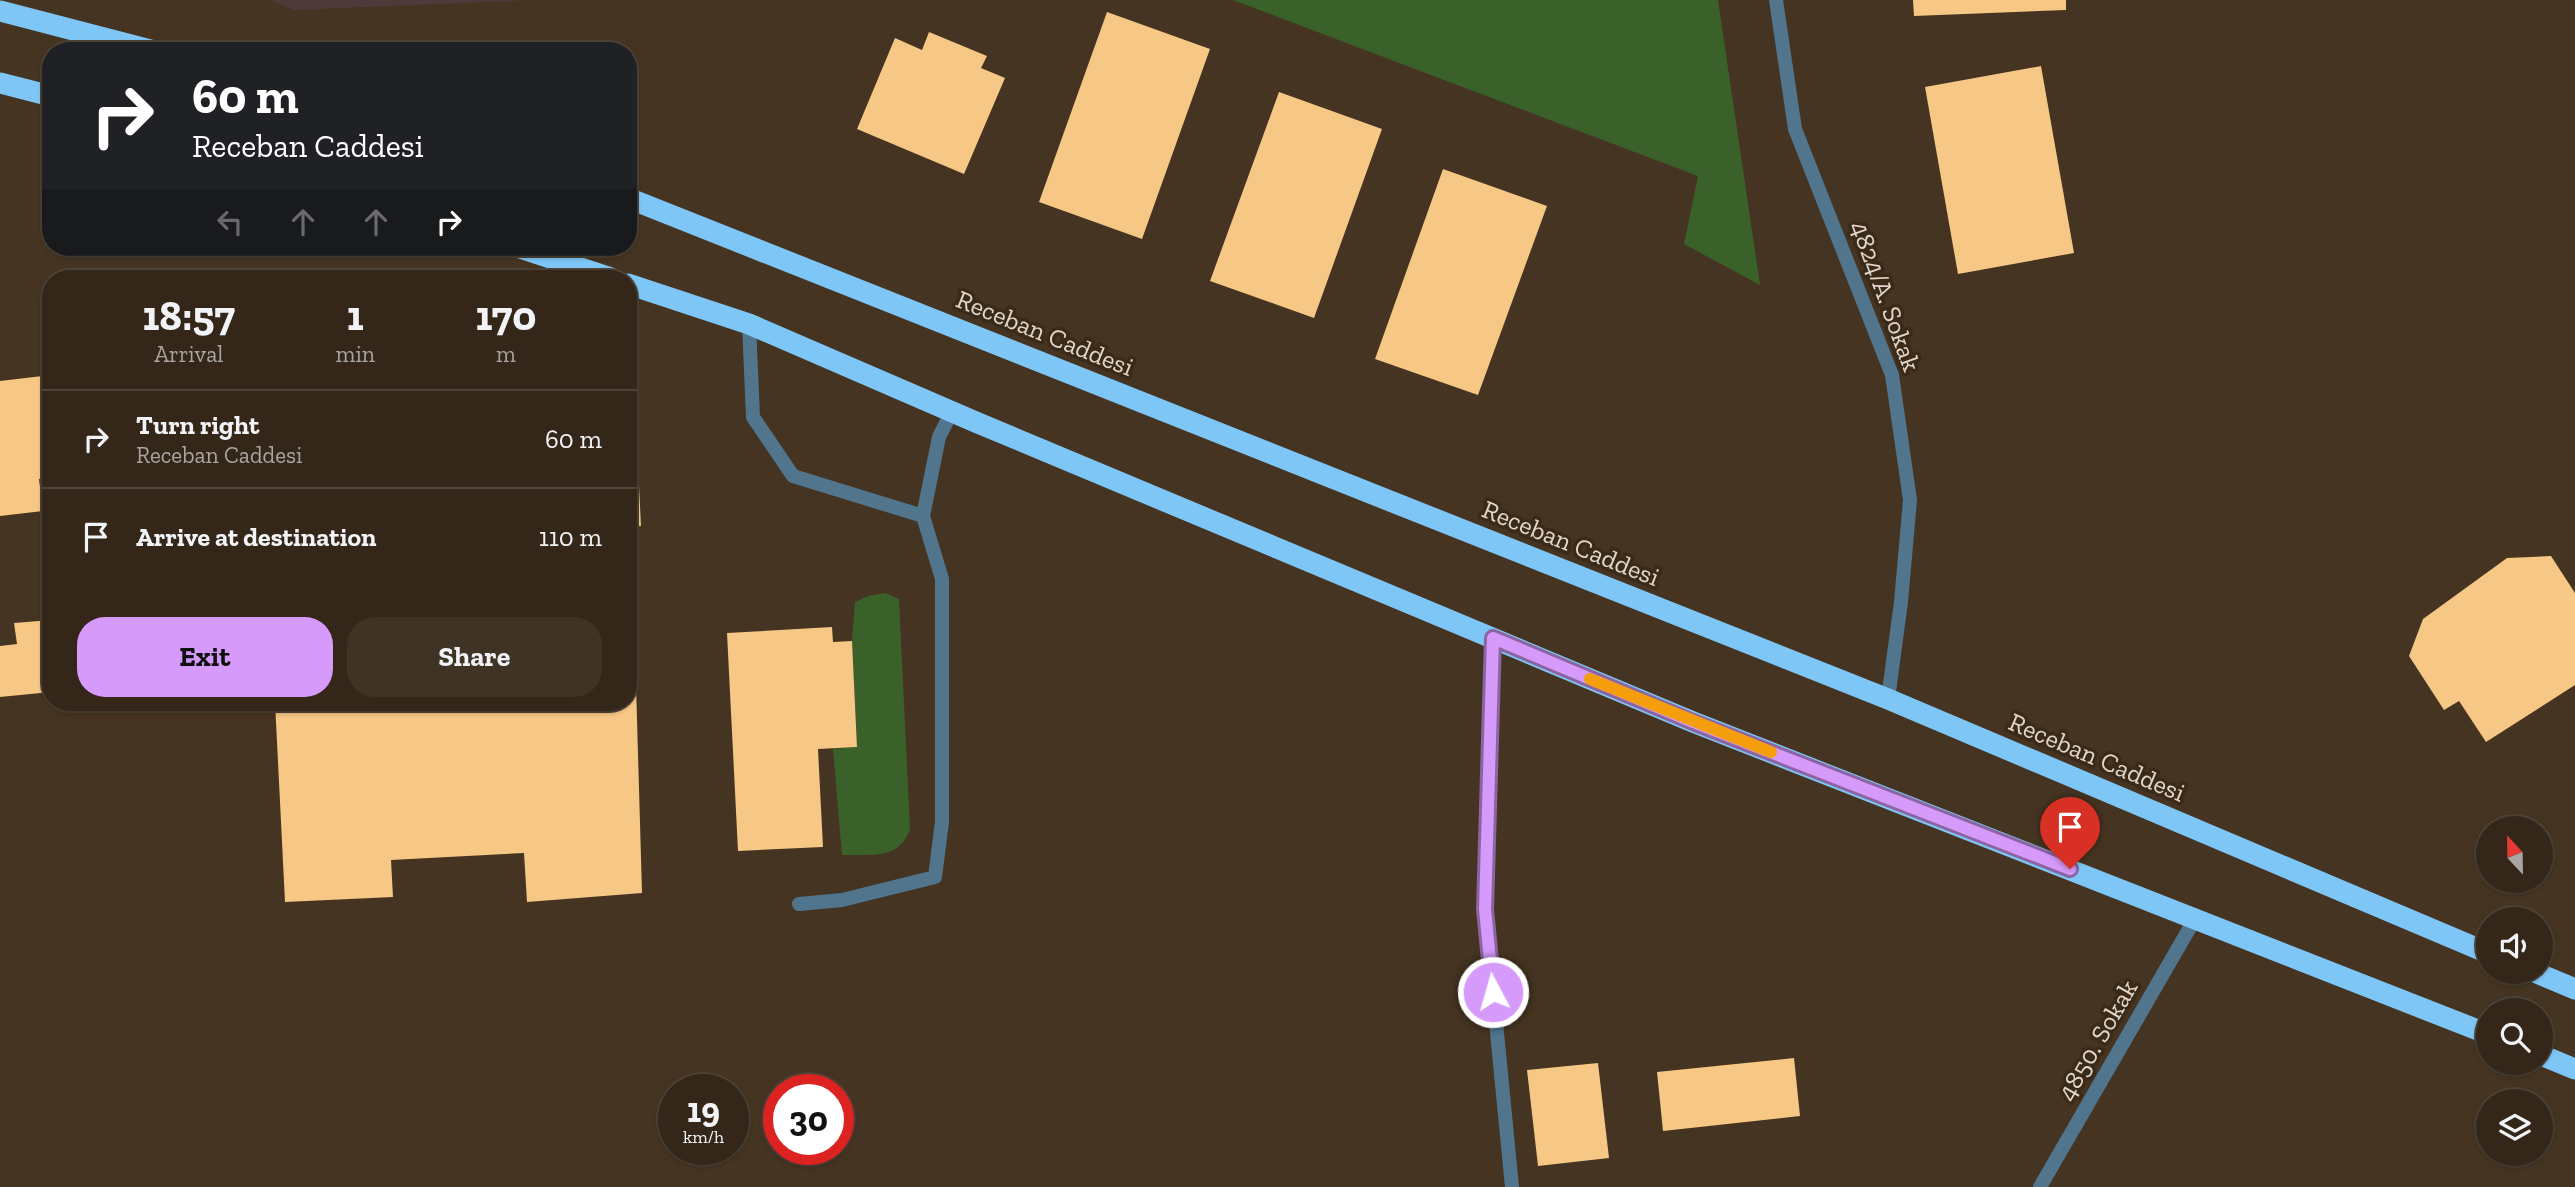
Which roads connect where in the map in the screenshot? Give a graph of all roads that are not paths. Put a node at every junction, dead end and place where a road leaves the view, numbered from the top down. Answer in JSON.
{"nodes":[{"id":1,"x":1776,"y":0,"type":"edge"},
{"id":2,"x":0,"y":11,"type":"edge"},
{"id":3,"x":119,"y":42,"type":"edge"},
{"id":4,"x":0,"y":83,"type":"edge"},
{"id":5,"x":42,"y":94,"type":"edge"},
{"id":6,"x":637,"y":202,"type":"edge"},
{"id":7,"x":544,"y":256,"type":"edge"},
{"id":8,"x":587,"y":270,"type":"edge"},
{"id":9,"x":637,"y":287,"type":"edge"},
{"id":10,"x":749,"y":324,"type":"junction"},
{"id":11,"x":951,"y":411,"type":"junction"},
{"id":12,"x":923,"y":516,"type":"junction"},
{"id":13,"x":1493,"y":638,"type":"junction"},
{"id":14,"x":1888,"y":699,"type":"junction"},
{"id":15,"x":799,"y":904,"type":"dead end"},
{"id":16,"x":2196,"y":917,"type":"junction"},
{"id":17,"x":2476,"y":948,"type":"edge"},
{"id":18,"x":2553,"y":980,"type":"edge"},
{"id":19,"x":2575,"y":989,"type":"edge"},
{"id":20,"x":2476,"y":1029,"type":"edge"},
{"id":21,"x":2553,"y":1060,"type":"edge"},
{"id":22,"x":2575,"y":1069,"type":"edge"},
{"id":23,"x":1512,"y":1187,"type":"edge"},
{"id":24,"x":2040,"y":1187,"type":"edge"}],
"edges":[{"from":1,"to":14,"type":"street","name":"4824/A. Sokak"},
{"from":2,"to":3,"type":"highway"},
{"from":4,"to":5,"type":"highway"},
{"from":6,"to":14,"type":"highway","name":"Receban Caddesi"},
{"from":7,"to":8,"type":"highway"},
{"from":9,"to":10,"type":"highway"},
{"from":10,"to":11,"type":"highway"},
{"from":10,"to":12,"type":"street"},
{"from":11,"to":12,"type":"street"},
{"from":11,"to":13,"type":"highway"},
{"from":12,"to":15,"type":"street"},
{"from":13,"to":16,"type":"highway"},
{"from":13,"to":23,"type":"street"},
{"from":14,"to":17,"type":"highway","name":"Receban Caddesi"},
{"from":16,"to":20,"type":"highway"},
{"from":16,"to":24,"type":"street","name":"4850. Sokak"},
{"from":18,"to":19,"type":"highway"},
{"from":21,"to":22,"type":"highway"}]}
